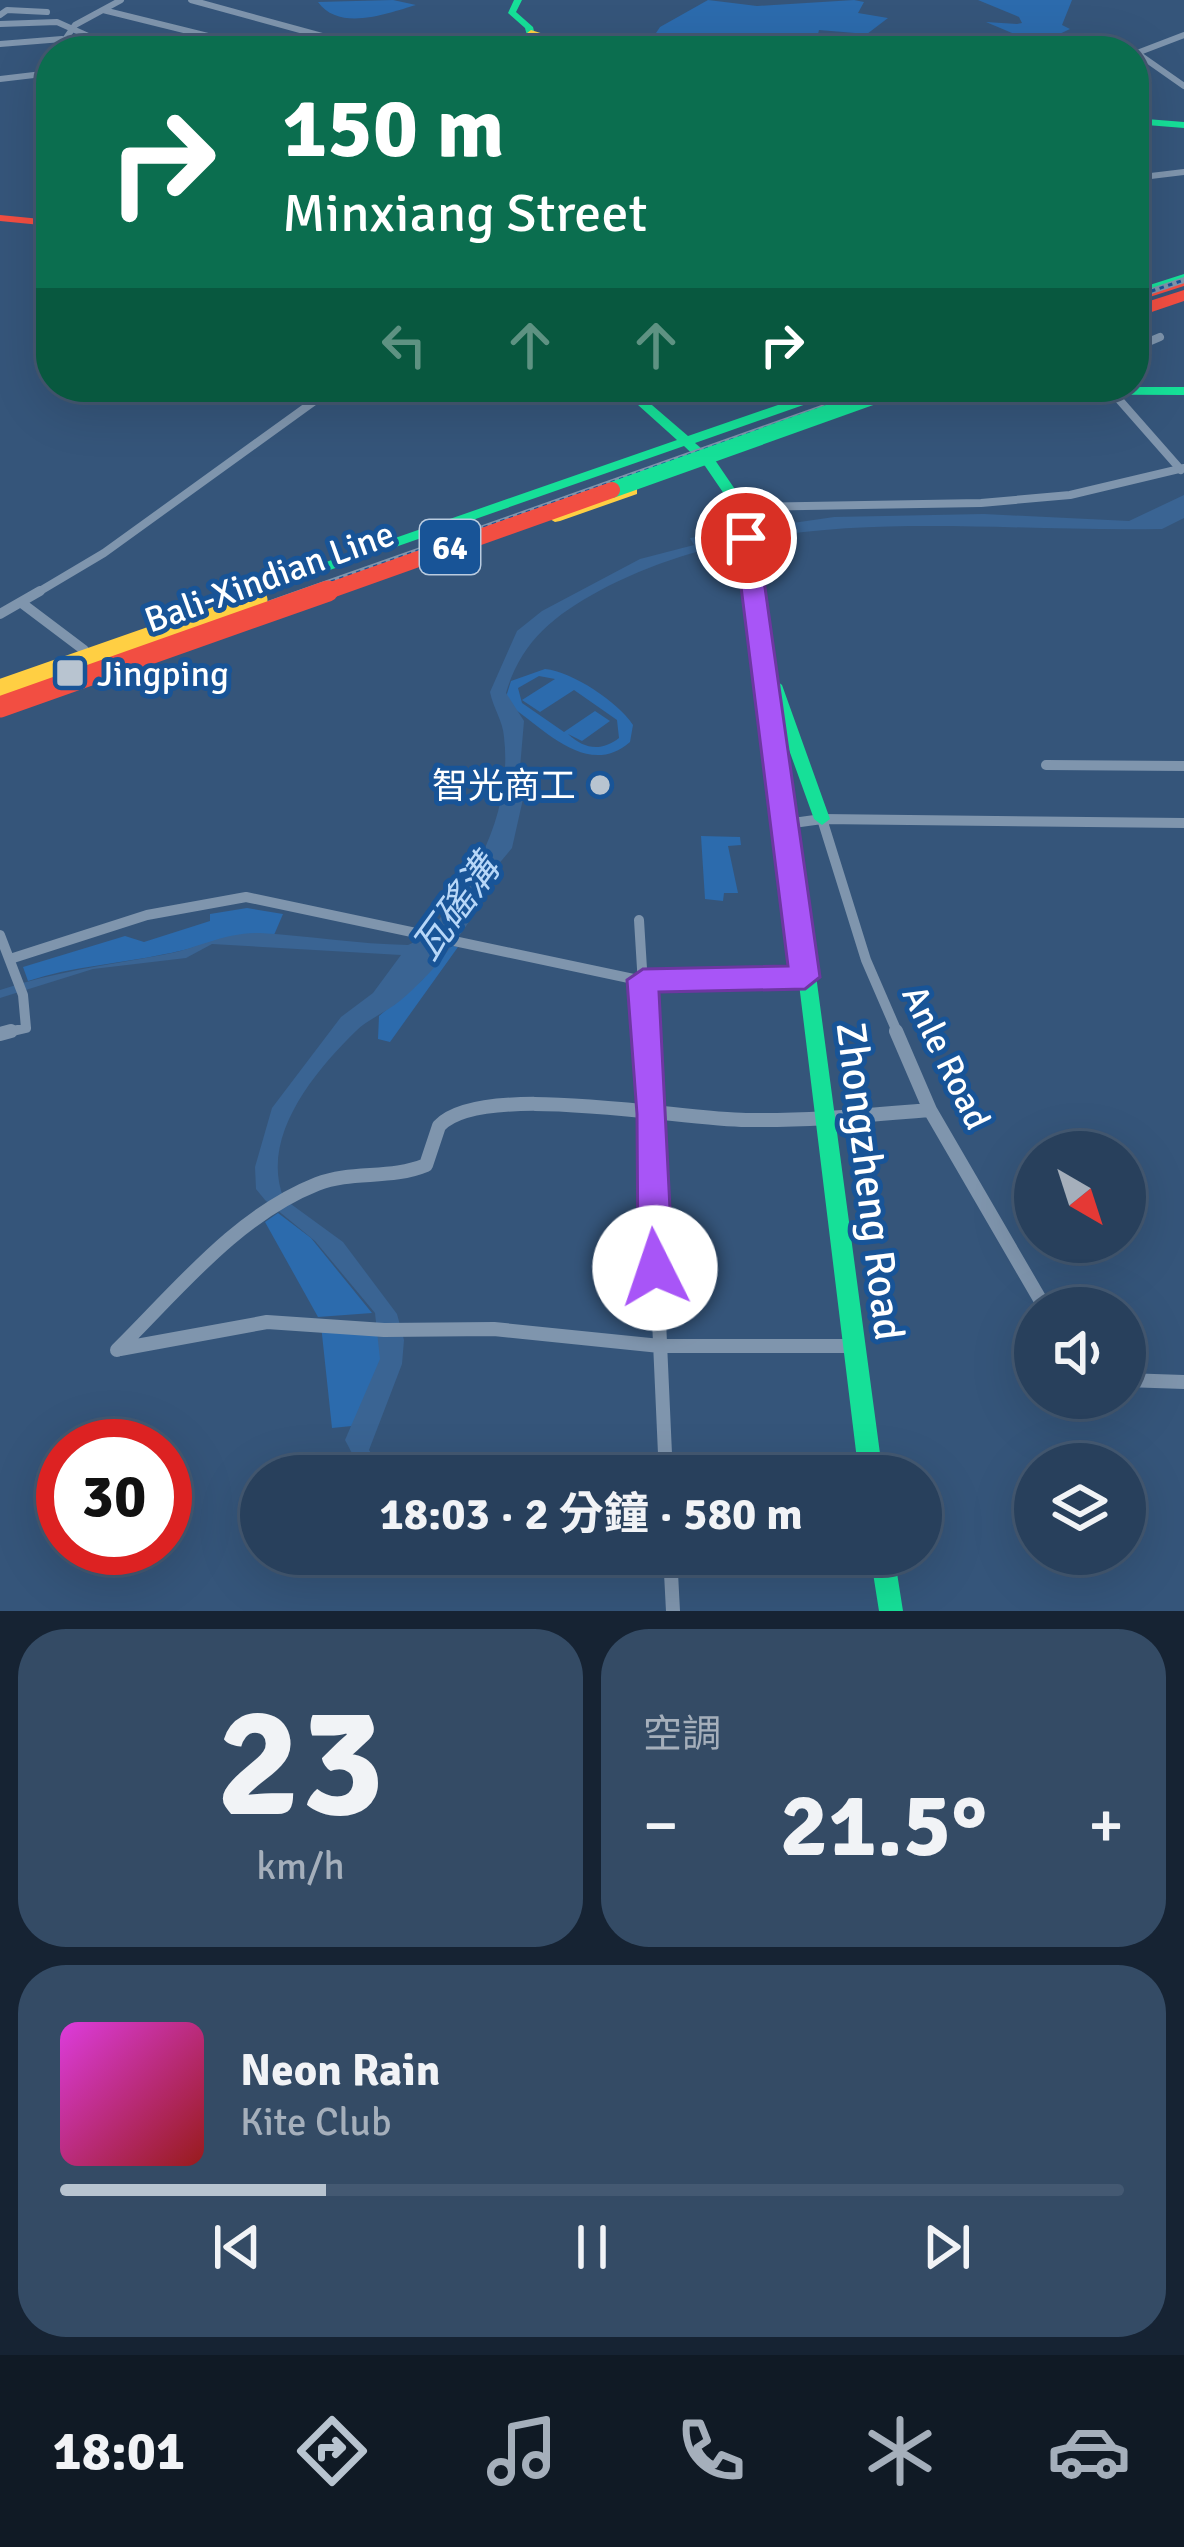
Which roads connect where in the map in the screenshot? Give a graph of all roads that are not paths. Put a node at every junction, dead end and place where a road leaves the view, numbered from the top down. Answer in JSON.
{"nodes":[{"id":1,"x":121,"y":0,"type":"edge"},
{"id":2,"x":191,"y":0,"type":"edge"},
{"id":3,"x":518,"y":0,"type":"edge"},
{"id":4,"x":103,"y":10,"type":"junction"},
{"id":5,"x":47,"y":12,"type":"dead end"},
{"id":6,"x":0,"y":20,"type":"edge"},
{"id":7,"x":74,"y":26,"type":"junction"},
{"id":8,"x":1184,"y":35,"type":"edge"},
{"id":9,"x":65,"y":36,"type":"edge"},
{"id":10,"x":92,"y":36,"type":"edge"},
{"id":11,"x":208,"y":36,"type":"edge"},
{"id":12,"x":322,"y":36,"type":"edge"},
{"id":13,"x":529,"y":36,"type":"edge"},
{"id":14,"x":36,"y":41,"type":"edge"},
{"id":15,"x":0,"y":44,"type":"edge"},
{"id":16,"x":1149,"y":48,"type":"edge"},
{"id":17,"x":1149,"y":62,"type":"edge"},
{"id":18,"x":36,"y":75,"type":"edge"},
{"id":19,"x":0,"y":79,"type":"edge"},
{"id":20,"x":1184,"y":86,"type":"edge"},
{"id":21,"x":1149,"y":122,"type":"edge"},
{"id":22,"x":1184,"y":125,"type":"edge"},
{"id":23,"x":1184,"y":172,"type":"edge"},
{"id":24,"x":1149,"y":176,"type":"edge"},
{"id":25,"x":0,"y":218,"type":"edge"},
{"id":26,"x":36,"y":222,"type":"edge"},
{"id":27,"x":1184,"y":285,"type":"edge"},
{"id":28,"x":1149,"y":297,"type":"edge"},
{"id":29,"x":1160,"y":338,"type":"dead end"},
{"id":30,"x":1149,"y":342,"type":"edge"},
{"id":31,"x":1149,"y":390,"type":"edge"},
{"id":32,"x":1184,"y":391,"type":"edge"},
{"id":33,"x":314,"y":402,"type":"edge"},
{"id":34,"x":642,"y":402,"type":"edge"},
{"id":35,"x":798,"y":402,"type":"edge"},
{"id":36,"x":820,"y":402,"type":"edge"},
{"id":37,"x":874,"y":402,"type":"edge"},
{"id":38,"x":875,"y":402,"type":"edge"},
{"id":39,"x":1122,"y":402,"type":"edge"},
{"id":40,"x":688,"y":440,"type":"junction"},
{"id":41,"x":710,"y":463,"type":"junction"},
{"id":42,"x":1183,"y":470,"type":"edge"},
{"id":43,"x":741,"y":509,"type":"junction"},
{"id":44,"x":23,"y":604,"type":"junction"},
{"id":45,"x":0,"y":614,"type":"edge"},
{"id":46,"x":84,"y":650,"type":"junction"},
{"id":47,"x":767,"y":667,"type":"junction"},
{"id":48,"x":0,"y":680,"type":"edge"},
{"id":49,"x":0,"y":690,"type":"edge"},
{"id":50,"x":0,"y":712,"type":"edge"},
{"id":51,"x":1046,"y":765,"type":"dead end"},
{"id":52,"x":1184,"y":766,"type":"edge"},
{"id":53,"x":822,"y":819,"type":"junction"},
{"id":54,"x":1184,"y":823,"type":"edge"},
{"id":55,"x":785,"y":824,"type":"junction"},
{"id":56,"x":639,"y":920,"type":"dead end"},
{"id":57,"x":0,"y":935,"type":"edge"},
{"id":58,"x":10,"y":959,"type":"junction"},
{"id":59,"x":805,"y":977,"type":"junction"},
{"id":60,"x":643,"y":980,"type":"junction"},
{"id":61,"x":0,"y":1034,"type":"edge"},
{"id":62,"x":930,"y":1110,"type":"junction"},
{"id":63,"x":653,"y":1114,"type":"junction"},
{"id":64,"x":824,"y":1120,"type":"junction"},
{"id":65,"x":1033,"y":1287,"type":"edge"},
{"id":66,"x":660,"y":1346,"type":"junction"},
{"id":67,"x":853,"y":1346,"type":"junction"},
{"id":68,"x":1146,"y":1381,"type":"edge"},
{"id":69,"x":1184,"y":1382,"type":"edge"},
{"id":70,"x":665,"y":1455,"type":"edge"},
{"id":71,"x":869,"y":1455,"type":"edge"},
{"id":72,"x":671,"y":1575,"type":"edge"},
{"id":73,"x":885,"y":1575,"type":"edge"},
{"id":74,"x":673,"y":1611,"type":"edge"},
{"id":75,"x":891,"y":1611,"type":"edge"}],
"edges":[{"from":1,"to":4,"type":"street"},
{"from":2,"to":12,"type":"street"},
{"from":3,"to":13,"type":"main road"},
{"from":4,"to":7,"type":"street"},
{"from":4,"to":11,"type":"street"},
{"from":5,"to":6,"type":"street"},
{"from":6,"to":7,"type":"street"},
{"from":7,"to":9,"type":"street"},
{"from":7,"to":10,"type":"street"},
{"from":8,"to":16,"type":"street"},
{"from":14,"to":15,"type":"street"},
{"from":17,"to":20,"type":"street"},
{"from":18,"to":19,"type":"street"},
{"from":21,"to":22,"type":"main road"},
{"from":23,"to":24,"type":"street"},
{"from":25,"to":26,"type":"main road"},
{"from":27,"to":28,"type":"main road"},
{"from":29,"to":30,"type":"street"},
{"from":31,"to":32,"type":"main road"},
{"from":33,"to":44,"type":"street"},
{"from":34,"to":40,"type":"main road"},
{"from":35,"to":40,"type":"main road"},
{"from":36,"to":49,"type":"main road","name":"Bali-Xindian Line","number":"64","bridge":true},
{"from":37,"to":50,"type":"main road","name":"Bali-Xindian Line","number":"64","bridge":true},
{"from":38,"to":41,"type":"main road"},
{"from":39,"to":42,"type":"street"},
{"from":40,"to":41,"type":"main road"},
{"from":40,"to":46,"type":"main road"},
{"from":41,"to":43,"type":"main road"},
{"from":41,"to":50,"type":"main road"},
{"from":42,"to":43,"type":"street"},
{"from":43,"to":47,"type":"main road"},
{"from":44,"to":45,"type":"street"},
{"from":44,"to":46,"type":"street"},
{"from":46,"to":48,"type":"main road"},
{"from":47,"to":53,"type":"main road"},
{"from":47,"to":55,"type":"main road","name":"Zhongzheng Road"},
{"from":51,"to":52,"type":"street"},
{"from":53,"to":54,"type":"street"},
{"from":53,"to":55,"type":"street"},
{"from":53,"to":62,"type":"street","name":"Anle Road"},
{"from":55,"to":59,"type":"main road","name":"Zhongzheng Road"},
{"from":56,"to":60,"type":"street"},
{"from":57,"to":58,"type":"street"},
{"from":58,"to":60,"type":"street"},
{"from":58,"to":61,"type":"street"},
{"from":59,"to":60,"type":"street"},
{"from":59,"to":64,"type":"main road","name":"Zhongzheng Road"},
{"from":60,"to":63,"type":"street"},
{"from":62,"to":64,"type":"street"},
{"from":62,"to":65,"type":"street","name":"Anle Road"},
{"from":63,"to":64,"type":"street"},
{"from":63,"to":66,"type":"street"},
{"from":63,"to":66,"type":"street"},
{"from":64,"to":67,"type":"main road","name":"Zhongzheng Road"},
{"from":66,"to":67,"type":"street"},
{"from":66,"to":70,"type":"street"},
{"from":67,"to":71,"type":"main road","name":"Zhongzheng Road"},
{"from":68,"to":69,"type":"street"},
{"from":72,"to":74,"type":"street"},
{"from":73,"to":75,"type":"main road"}]}
